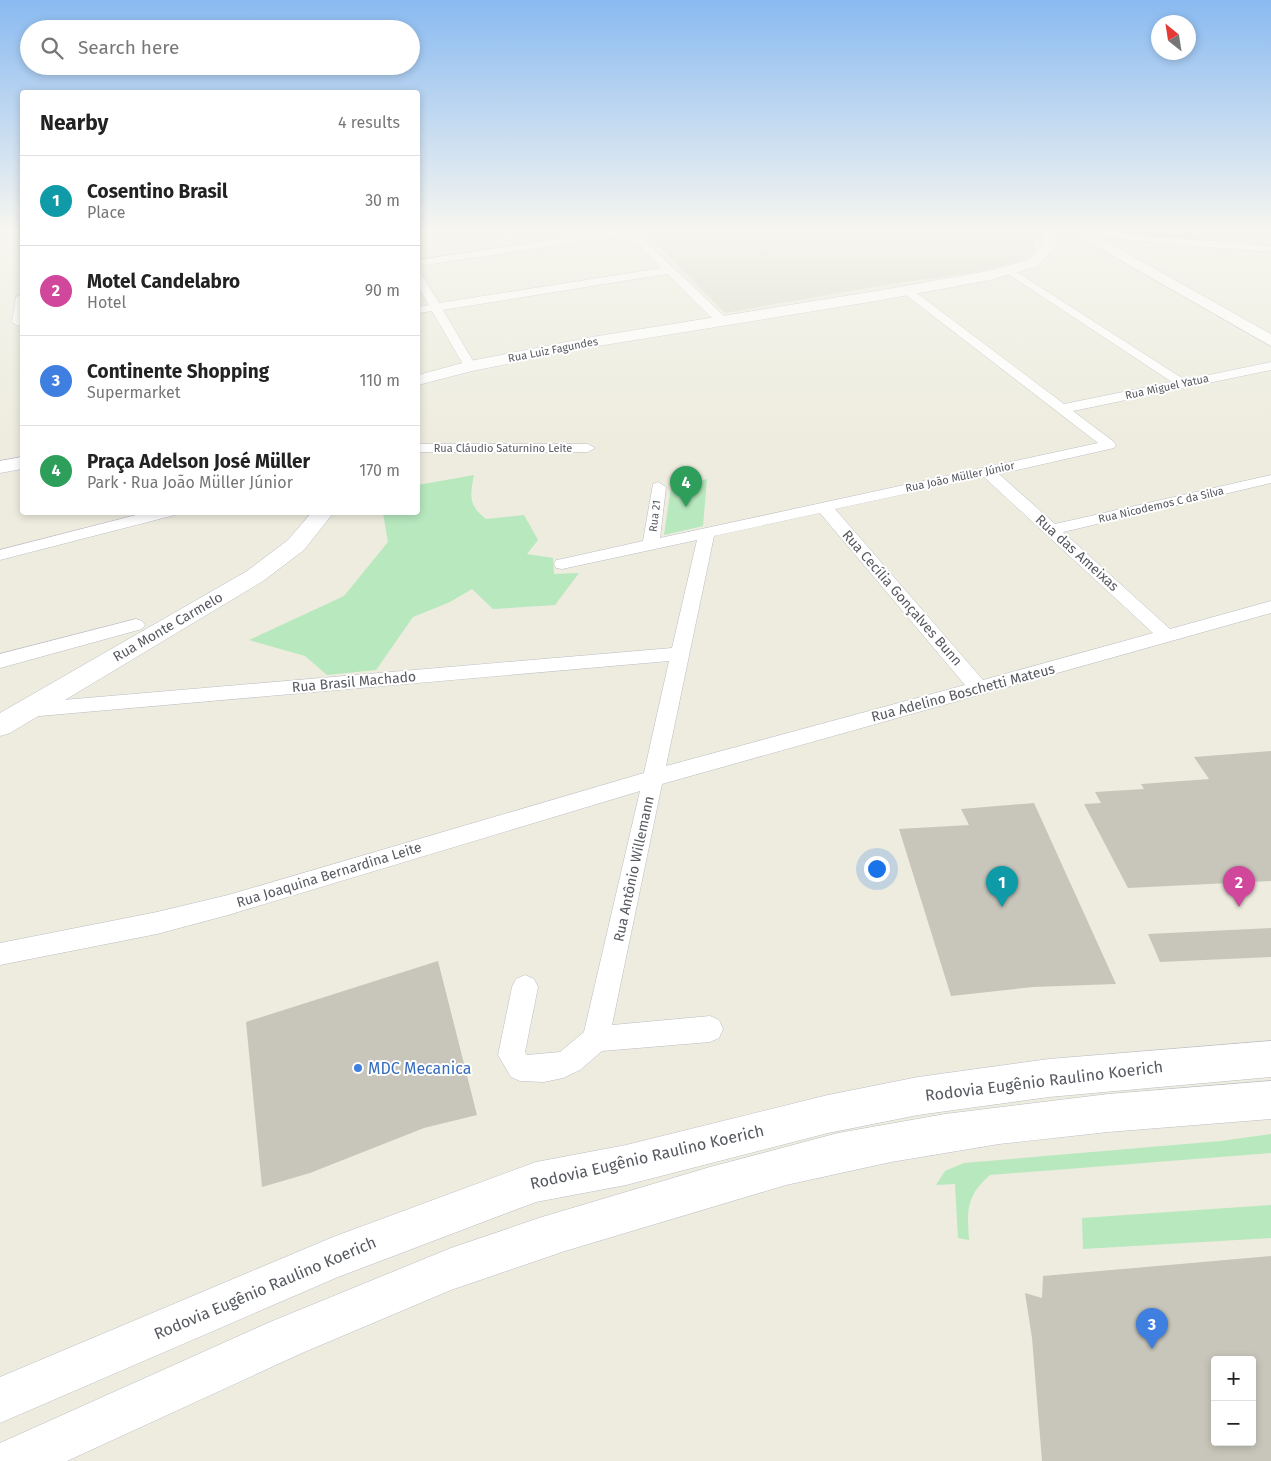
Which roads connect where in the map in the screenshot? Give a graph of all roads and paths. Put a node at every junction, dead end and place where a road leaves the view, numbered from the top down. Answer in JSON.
{"nodes":[{"id":1,"x":429,"y":297,"type":"edge"},
{"id":2,"x":496,"y":297,"type":"edge"},
{"id":3,"x":697,"y":297,"type":"edge"},
{"id":4,"x":860,"y":297,"type":"edge"},
{"id":5,"x":915,"y":297,"type":"edge"},
{"id":6,"x":1050,"y":297,"type":"edge"},
{"id":7,"x":1193,"y":297,"type":"edge"},
{"id":8,"x":20,"y":305,"type":"edge"},
{"id":9,"x":434,"y":307,"type":"junction"},
{"id":10,"x":420,"y":310,"type":"edge"},
{"id":11,"x":720,"y":319,"type":"junction"},
{"id":12,"x":16,"y":322,"type":"edge"},
{"id":13,"x":1271,"y":342,"type":"edge"},
{"id":14,"x":470,"y":366,"type":"junction"},
{"id":15,"x":1271,"y":366,"type":"edge"},
{"id":16,"x":420,"y":379,"type":"edge"},
{"id":17,"x":1183,"y":384,"type":"junction"},
{"id":18,"x":1062,"y":409,"type":"junction"},
{"id":19,"x":420,"y":448,"type":"edge"},
{"id":20,"x":588,"y":448,"type":"dead end"},
{"id":21,"x":20,"y":463,"type":"edge"},
{"id":22,"x":0,"y":467,"type":"edge"},
{"id":23,"x":987,"y":471,"type":"junction"},
{"id":24,"x":1271,"y":479,"type":"edge"},
{"id":25,"x":658,"y":487,"type":"dead end"},
{"id":26,"x":824,"y":507,"type":"junction"},
{"id":27,"x":157,"y":515,"type":"edge"},
{"id":28,"x":322,"y":515,"type":"edge"},
{"id":29,"x":1052,"y":530,"type":"junction"},
{"id":30,"x":707,"y":532,"type":"junction"},
{"id":31,"x":651,"y":544,"type":"junction"},
{"id":32,"x":0,"y":555,"type":"edge"},
{"id":33,"x":562,"y":564,"type":"dead end"},
{"id":34,"x":1271,"y":607,"type":"edge"},
{"id":35,"x":136,"y":625,"type":"dead end"},
{"id":36,"x":1167,"y":636,"type":"junction"},
{"id":37,"x":681,"y":654,"type":"junction"},
{"id":38,"x":0,"y":661,"type":"edge"},
{"id":39,"x":980,"y":689,"type":"junction"},
{"id":40,"x":28,"y":710,"type":"junction"},
{"id":41,"x":0,"y":726,"type":"edge"},
{"id":42,"x":654,"y":778,"type":"junction"},
{"id":43,"x":0,"y":954,"type":"edge"},
{"id":44,"x":526,"y":988,"type":"dead end"},
{"id":45,"x":710,"y":1029,"type":"dead end"},
{"id":46,"x":596,"y":1039,"type":"junction"},
{"id":47,"x":1271,"y":1058,"type":"edge"},
{"id":48,"x":1271,"y":1100,"type":"edge"},
{"id":49,"x":0,"y":1400,"type":"edge"},
{"id":50,"x":15,"y":1461,"type":"edge"}],
"edges":[{"from":1,"to":9,"type":"street"},
{"from":2,"to":9,"type":"street"},
{"from":3,"to":11,"type":"street"},
{"from":4,"to":11,"type":"main road","name":"Rua Luiz Fagundes"},
{"from":5,"to":18,"type":"street","name":"Rua João Müller Júnior"},
{"from":6,"to":17,"type":"street"},
{"from":7,"to":13,"type":"main road"},
{"from":8,"to":12,"type":"street"},
{"from":9,"to":10,"type":"street"},
{"from":9,"to":14,"type":"street"},
{"from":11,"to":14,"type":"main road","name":"Rua Luiz Fagundes"},
{"from":14,"to":16,"type":"main road","name":"Rua Luiz Fagundes"},
{"from":15,"to":17,"type":"street","name":"Rua Miguel Yatua"},
{"from":17,"to":18,"type":"street","name":"Rua Miguel Yatua"},
{"from":18,"to":23,"type":"street","name":"Rua João Müller Júnior"},
{"from":19,"to":20,"type":"street","name":"Rua Cláudio Saturnino Leite"},
{"from":21,"to":22,"type":"main road"},
{"from":23,"to":26,"type":"street","name":"Rua João Müller Júnior"},
{"from":23,"to":29,"type":"street","name":"Rua das Ameixas"},
{"from":24,"to":29,"type":"street","name":"Rua Nicodemos C da Silva"},
{"from":25,"to":31,"type":"street","name":"Rua 21"},
{"from":26,"to":30,"type":"street","name":"Rua João Müller Júnior"},
{"from":26,"to":39,"type":"street","name":"Rua Cecília Gonçalves Bunn"},
{"from":27,"to":32,"type":"street"},
{"from":28,"to":40,"type":"main road","name":"Rua Monte Carmelo"},
{"from":29,"to":36,"type":"street","name":"Rua das Ameixas"},
{"from":30,"to":31,"type":"street","name":"Rua João Müller Júnior"},
{"from":30,"to":37,"type":"street","name":"Rua Antônio Willemann"},
{"from":31,"to":33,"type":"street","name":"Rua João Müller Júnior"},
{"from":34,"to":36,"type":"street","name":"Rua Adelino Boschetti Mateus"},
{"from":35,"to":38,"type":"street"},
{"from":36,"to":39,"type":"street","name":"Rua Adelino Boschetti Mateus"},
{"from":37,"to":40,"type":"street","name":"Rua Brasil Machado"},
{"from":37,"to":42,"type":"street","name":"Rua Antônio Willemann"},
{"from":39,"to":42,"type":"street","name":"Rua Adelino Boschetti Mateus"},
{"from":40,"to":41,"type":"main road","name":"Rua Monte Carmelo"},
{"from":42,"to":43,"type":"street","name":"Rua Joaquina Bernardina Leite"},
{"from":42,"to":46,"type":"street","name":"Rua Antônio Willemann"},
{"from":44,"to":46,"type":"street"},
{"from":45,"to":46,"type":"street"},
{"from":47,"to":49,"type":"main road","name":"Rodovia Eugênio Raulino Koerich"},
{"from":48,"to":50,"type":"main road"}]}
